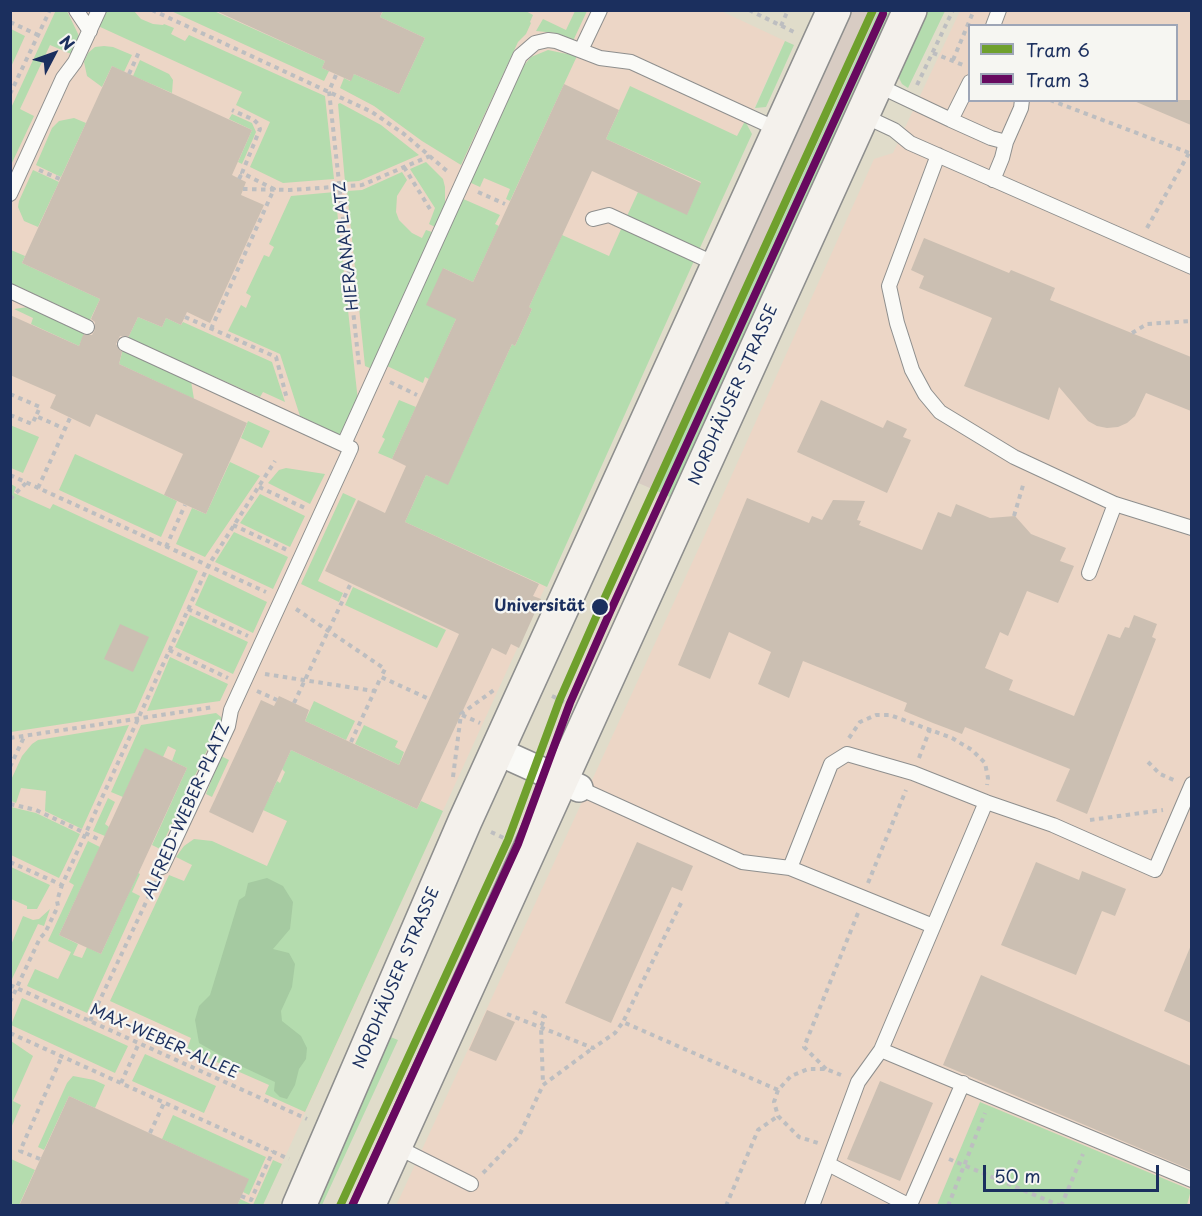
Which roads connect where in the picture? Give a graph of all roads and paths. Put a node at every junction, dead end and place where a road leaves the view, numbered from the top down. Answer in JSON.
{"nodes":[{"id":1,"x":50,"y":10,"type":"edge"},
{"id":2,"x":75,"y":10,"type":"edge"},
{"id":3,"x":99,"y":10,"type":"edge"},
{"id":4,"x":600,"y":10,"type":"edge"},
{"id":5,"x":748,"y":10,"type":"edge"},
{"id":6,"x":788,"y":10,"type":"edge"},
{"id":7,"x":834,"y":10,"type":"edge"},
{"id":8,"x":910,"y":10,"type":"edge"},
{"id":9,"x":953,"y":10,"type":"edge"},
{"id":10,"x":974,"y":10,"type":"edge"},
{"id":11,"x":152,"y":11,"type":"edge"},
{"id":12,"x":10,"y":22,"type":"edge"},
{"id":13,"x":781,"y":26,"type":"junction"},
{"id":14,"x":90,"y":30,"type":"junction"},
{"id":15,"x":796,"y":33,"type":"dead end"},
{"id":16,"x":38,"y":35,"type":"junction"},
{"id":17,"x":581,"y":50,"type":"junction"},
{"id":18,"x":139,"y":52,"type":"dead end"},
{"id":19,"x":933,"y":53,"type":"junction"},
{"id":20,"x":952,"y":60,"type":"junction"},
{"id":21,"x":968,"y":68,"type":"edge"},
{"id":22,"x":129,"y":74,"type":"dead end"},
{"id":23,"x":336,"y":75,"type":"dead end"},
{"id":24,"x":875,"y":84,"type":"junction"},
{"id":25,"x":968,"y":84,"type":"edge"},
{"id":26,"x":329,"y":91,"type":"junction"},
{"id":27,"x":10,"y":94,"type":"edge"},
{"id":28,"x":910,"y":100,"type":"junction"},
{"id":29,"x":1022,"y":102,"type":"edge"},
{"id":30,"x":1055,"y":102,"type":"edge"},
{"id":31,"x":232,"y":110,"type":"dead end"},
{"id":32,"x":861,"y":115,"type":"junction"},
{"id":33,"x":951,"y":120,"type":"junction"},
{"id":34,"x":779,"y":130,"type":"junction"},
{"id":35,"x":1006,"y":142,"type":"junction"},
{"id":36,"x":1190,"y":154,"type":"edge"},
{"id":37,"x":938,"y":155,"type":"junction"},
{"id":38,"x":430,"y":156,"type":"junction"},
{"id":39,"x":404,"y":167,"type":"junction"},
{"id":40,"x":242,"y":173,"type":"junction"},
{"id":41,"x":51,"y":175,"type":"dead end"},
{"id":42,"x":60,"y":179,"type":"dead end"},
{"id":43,"x":239,"y":179,"type":"dead end"},
{"id":44,"x":993,"y":180,"type":"junction"},
{"id":45,"x":462,"y":184,"type":"junction"},
{"id":46,"x":340,"y":186,"type":"junction"},
{"id":47,"x":243,"y":189,"type":"dead end"},
{"id":48,"x":274,"y":189,"type":"junction"},
{"id":49,"x":10,"y":194,"type":"edge"},
{"id":50,"x":505,"y":204,"type":"dead end"},
{"id":51,"x":593,"y":219,"type":"dead end"},
{"id":52,"x":440,"y":232,"type":"junction"},
{"id":53,"x":1138,"y":244,"type":"junction"},
{"id":54,"x":718,"y":265,"type":"junction"},
{"id":55,"x":1191,"y":267,"type":"edge"},
{"id":56,"x":10,"y":291,"type":"edge"},
{"id":57,"x":185,"y":317,"type":"dead end"},
{"id":58,"x":1191,"y":321,"type":"edge"},
{"id":59,"x":87,"y":327,"type":"dead end"},
{"id":60,"x":211,"y":329,"type":"junction"},
{"id":61,"x":1132,"y":333,"type":"dead end"},
{"id":62,"x":125,"y":344,"type":"dead end"},
{"id":63,"x":10,"y":394,"type":"edge"},
{"id":64,"x":363,"y":401,"type":"junction"},
{"id":65,"x":10,"y":415,"type":"edge"},
{"id":66,"x":36,"y":416,"type":"junction"},
{"id":67,"x":70,"y":418,"type":"dead end"},
{"id":68,"x":293,"y":421,"type":"junction"},
{"id":69,"x":64,"y":429,"type":"junction"},
{"id":70,"x":348,"y":446,"type":"junction"},
{"id":71,"x":275,"y":461,"type":"dead end"},
{"id":72,"x":1030,"y":464,"type":"junction"},
{"id":73,"x":10,"y":475,"type":"edge"},
{"id":74,"x":27,"y":483,"type":"junction"},
{"id":75,"x":259,"y":486,"type":"junction"},
{"id":76,"x":38,"y":488,"type":"junction"},
{"id":77,"x":10,"y":499,"type":"edge"},
{"id":78,"x":1115,"y":504,"type":"junction"},
{"id":79,"x":185,"y":505,"type":"dead end"},
{"id":80,"x":320,"y":515,"type":"junction"},
{"id":81,"x":1014,"y":516,"type":"dead end"},
{"id":82,"x":233,"y":525,"type":"junction"},
{"id":83,"x":1191,"y":528,"type":"edge"},
{"id":84,"x":166,"y":547,"type":"junction"},
{"id":85,"x":301,"y":557,"type":"junction"},
{"id":86,"x":208,"y":566,"type":"junction"},
{"id":87,"x":1089,"y":573,"type":"dead end"},
{"id":88,"x":351,"y":583,"type":"dead end"},
{"id":89,"x":281,"y":599,"type":"junction"},
{"id":90,"x":188,"y":609,"type":"junction"},
{"id":91,"x":328,"y":632,"type":"junction"},
{"id":92,"x":250,"y":637,"type":"dead end"},
{"id":93,"x":169,"y":650,"type":"junction"},
{"id":94,"x":249,"y":671,"type":"junction"},
{"id":95,"x":381,"y":677,"type":"junction"},
{"id":96,"x":305,"y":680,"type":"junction"},
{"id":97,"x":502,"y":684,"type":"dead end"},
{"id":98,"x":243,"y":685,"type":"junction"},
{"id":99,"x":374,"y":691,"type":"junction"},
{"id":100,"x":546,"y":693,"type":"dead end"},
{"id":101,"x":429,"y":699,"type":"dead end"},
{"id":102,"x":254,"y":700,"type":"dead end"},
{"id":103,"x":277,"y":700,"type":"dead end"},
{"id":104,"x":571,"y":700,"type":"dead end"},
{"id":105,"x":294,"y":703,"type":"dead end"},
{"id":106,"x":231,"y":710,"type":"junction"},
{"id":107,"x":461,"y":714,"type":"junction"},
{"id":108,"x":137,"y":719,"type":"junction"},
{"id":109,"x":930,"y":729,"type":"junction"},
{"id":110,"x":24,"y":737,"type":"junction"},
{"id":111,"x":10,"y":738,"type":"edge"},
{"id":112,"x":490,"y":738,"type":"junction"},
{"id":113,"x":351,"y":742,"type":"dead end"},
{"id":114,"x":847,"y":754,"type":"junction"},
{"id":115,"x":1148,"y":762,"type":"dead end"},
{"id":116,"x":10,"y":767,"type":"edge"},
{"id":117,"x":913,"y":773,"type":"junction"},
{"id":118,"x":1171,"y":778,"type":"dead end"},
{"id":119,"x":569,"y":784,"type":"junction"},
{"id":120,"x":1191,"y":784,"type":"edge"},
{"id":121,"x":452,"y":785,"type":"dead end"},
{"id":122,"x":983,"y":801,"type":"junction"},
{"id":123,"x":10,"y":804,"type":"edge"},
{"id":124,"x":1181,"y":808,"type":"junction"},
{"id":125,"x":1053,"y":825,"type":"junction"},
{"id":126,"x":85,"y":834,"type":"junction"},
{"id":127,"x":484,"y":838,"type":"dead end"},
{"id":128,"x":100,"y":840,"type":"dead end"},
{"id":129,"x":513,"y":842,"type":"dead end"},
{"id":130,"x":10,"y":862,"type":"edge"},
{"id":131,"x":162,"y":867,"type":"joint"},
{"id":132,"x":790,"y":867,"type":"junction"},
{"id":133,"x":62,"y":885,"type":"junction"},
{"id":134,"x":864,"y":897,"type":"junction"},
{"id":135,"x":681,"y":903,"type":"dead end"},
{"id":136,"x":933,"y":926,"type":"junction"},
{"id":137,"x":10,"y":985,"type":"edge"},
{"id":138,"x":17,"y":988,"type":"junction"},
{"id":139,"x":10,"y":1002,"type":"edge"},
{"id":140,"x":533,"y":1012,"type":"dead end"},
{"id":141,"x":507,"y":1014,"type":"dead end"},
{"id":142,"x":90,"y":1021,"type":"junction"},
{"id":143,"x":623,"y":1022,"type":"junction"},
{"id":144,"x":541,"y":1028,"type":"junction"},
{"id":145,"x":10,"y":1033,"type":"edge"},
{"id":146,"x":139,"y":1043,"type":"junction"},
{"id":147,"x":593,"y":1048,"type":"junction"},
{"id":148,"x":881,"y":1050,"type":"junction"},
{"id":149,"x":62,"y":1056,"type":"junction"},
{"id":150,"x":826,"y":1069,"type":"junction"},
{"id":151,"x":858,"y":1082,"type":"junction"},
{"id":152,"x":121,"y":1083,"type":"junction"},
{"id":153,"x":963,"y":1083,"type":"junction"},
{"id":154,"x":543,"y":1085,"type":"junction"},
{"id":155,"x":778,"y":1090,"type":"junction"},
{"id":156,"x":992,"y":1095,"type":"junction"},
{"id":157,"x":164,"y":1103,"type":"junction"},
{"id":158,"x":778,"y":1116,"type":"junction"},
{"id":159,"x":307,"y":1120,"type":"dead end"},
{"id":160,"x":150,"y":1133,"type":"dead end"},
{"id":161,"x":1090,"y":1137,"type":"junction"},
{"id":162,"x":395,"y":1146,"type":"junction"},
{"id":163,"x":835,"y":1149,"type":"junction"},
{"id":164,"x":273,"y":1151,"type":"junction"},
{"id":165,"x":932,"y":1152,"type":"junction"},
{"id":166,"x":40,"y":1159,"type":"dead end"},
{"id":167,"x":290,"y":1159,"type":"dead end"},
{"id":168,"x":828,"y":1164,"type":"junction"},
{"id":169,"x":965,"y":1165,"type":"junction"},
{"id":170,"x":1191,"y":1180,"type":"edge"},
{"id":171,"x":471,"y":1184,"type":"joint"},
{"id":172,"x":241,"y":1196,"type":"dead end"},
{"id":173,"x":910,"y":1205,"type":"edge"},
{"id":174,"x":1061,"y":1205,"type":"edge"},
{"id":175,"x":299,"y":1206,"type":"edge"},
{"id":176,"x":368,"y":1206,"type":"edge"},
{"id":177,"x":726,"y":1206,"type":"edge"},
{"id":178,"x":812,"y":1206,"type":"edge"},
{"id":179,"x":948,"y":1206,"type":"edge"}],
"edges":[{"from":1,"to":16,"type":"path"},
{"from":2,"to":14,"type":"lane"},
{"from":3,"to":14,"type":"lane"},
{"from":4,"to":17,"type":"lane"},
{"from":5,"to":13,"type":"path"},
{"from":6,"to":13,"type":"path"},
{"from":7,"to":34,"type":"main road","name":"NORDHÄUSER STRASSE"},
{"from":8,"to":24,"type":"main road","name":"NORDHÄUSER STRASSE"},
{"from":9,"to":19,"type":"path"},
{"from":10,"to":20,"type":"path"},
{"from":11,"to":26,"type":"path"},
{"from":12,"to":16,"type":"path"},
{"from":13,"to":15,"type":"path"},
{"from":14,"to":49,"type":"lane"},
{"from":16,"to":27,"type":"path"},
{"from":17,"to":34,"type":"lane"},
{"from":17,"to":45,"type":"lane"},
{"from":18,"to":22,"type":"path"},
{"from":19,"to":20,"type":"path"},
{"from":19,"to":28,"type":"path"},
{"from":20,"to":21,"type":"path"},
{"from":23,"to":26,"type":"path"},
{"from":24,"to":28,"type":"lane"},
{"from":24,"to":32,"type":"main road","name":"NORDHÄUSER STRASSE"},
{"from":25,"to":33,"type":"lane"},
{"from":26,"to":38,"type":"path"},
{"from":26,"to":46,"type":"path","name":"HIERANAPLATZ"},
{"from":28,"to":33,"type":"lane"},
{"from":29,"to":35,"type":"lane"},
{"from":30,"to":36,"type":"path"},
{"from":31,"to":40,"type":"path"},
{"from":32,"to":37,"type":"lane"},
{"from":32,"to":119,"type":"main road","name":"NORDHÄUSER STRASSE"},
{"from":33,"to":35,"type":"lane"},
{"from":34,"to":54,"type":"main road","name":"NORDHÄUSER STRASSE"},
{"from":35,"to":44,"type":"lane"},
{"from":36,"to":53,"type":"path"},
{"from":37,"to":44,"type":"lane"},
{"from":37,"to":72,"type":"lane"},
{"from":38,"to":39,"type":"path"},
{"from":38,"to":45,"type":"path"},
{"from":39,"to":46,"type":"path"},
{"from":39,"to":52,"type":"path"},
{"from":40,"to":43,"type":"path"},
{"from":40,"to":48,"type":"path"},
{"from":41,"to":42,"type":"path"},
{"from":44,"to":53,"type":"lane"},
{"from":45,"to":50,"type":"path"},
{"from":45,"to":52,"type":"lane"},
{"from":46,"to":48,"type":"path"},
{"from":46,"to":64,"type":"path","name":"HIERANAPLATZ"},
{"from":47,"to":48,"type":"path"},
{"from":48,"to":60,"type":"path"},
{"from":51,"to":54,"type":"lane"},
{"from":52,"to":64,"type":"lane"},
{"from":53,"to":55,"type":"lane"},
{"from":54,"to":112,"type":"main road","name":"NORDHÄUSER STRASSE"},
{"from":56,"to":59,"type":"lane"},
{"from":57,"to":60,"type":"path"},
{"from":58,"to":61,"type":"path"},
{"from":60,"to":68,"type":"path"},
{"from":62,"to":68,"type":"lane"},
{"from":63,"to":66,"type":"path"},
{"from":64,"to":70,"type":"lane"},
{"from":65,"to":66,"type":"path"},
{"from":66,"to":69,"type":"path"},
{"from":67,"to":69,"type":"path"},
{"from":68,"to":70,"type":"lane"},
{"from":69,"to":76,"type":"path"},
{"from":70,"to":80,"type":"lane","name":"ALFRED-WEBER-PLATZ"},
{"from":71,"to":75,"type":"path"},
{"from":72,"to":78,"type":"lane"},
{"from":72,"to":81,"type":"path"},
{"from":73,"to":74,"type":"path"},
{"from":74,"to":76,"type":"path"},
{"from":74,"to":77,"type":"path"},
{"from":75,"to":80,"type":"path"},
{"from":75,"to":82,"type":"path"},
{"from":76,"to":84,"type":"path"},
{"from":78,"to":83,"type":"lane"},
{"from":78,"to":87,"type":"lane"},
{"from":79,"to":84,"type":"path"},
{"from":80,"to":85,"type":"lane","name":"ALFRED-WEBER-PLATZ"},
{"from":82,"to":85,"type":"path"},
{"from":82,"to":86,"type":"path"},
{"from":84,"to":86,"type":"path"},
{"from":85,"to":89,"type":"lane","name":"ALFRED-WEBER-PLATZ"},
{"from":86,"to":89,"type":"path"},
{"from":86,"to":90,"type":"path"},
{"from":88,"to":91,"type":"path"},
{"from":89,"to":91,"type":"path"},
{"from":89,"to":94,"type":"lane","name":"ALFRED-WEBER-PLATZ"},
{"from":90,"to":92,"type":"path"},
{"from":90,"to":93,"type":"path"},
{"from":91,"to":95,"type":"path"},
{"from":91,"to":96,"type":"path"},
{"from":93,"to":98,"type":"path"},
{"from":93,"to":108,"type":"path"},
{"from":94,"to":96,"type":"path"},
{"from":94,"to":98,"type":"lane","name":"ALFRED-WEBER-PLATZ"},
{"from":95,"to":99,"type":"path"},
{"from":95,"to":101,"type":"path"},
{"from":96,"to":99,"type":"path"},
{"from":96,"to":105,"type":"path"},
{"from":97,"to":107,"type":"path"},
{"from":98,"to":106,"type":"lane","name":"ALFRED-WEBER-PLATZ"},
{"from":99,"to":113,"type":"path"},
{"from":100,"to":104,"type":"path"},
{"from":102,"to":103,"type":"path"},
{"from":106,"to":108,"type":"path"},
{"from":106,"to":131,"type":"lane","name":"ALFRED-WEBER-PLATZ"},
{"from":107,"to":112,"type":"path"},
{"from":107,"to":121,"type":"path"},
{"from":108,"to":110,"type":"path"},
{"from":108,"to":126,"type":"path"},
{"from":109,"to":114,"type":"path"},
{"from":109,"to":117,"type":"path"},
{"from":109,"to":122,"type":"path"},
{"from":110,"to":111,"type":"path"},
{"from":110,"to":116,"type":"path"},
{"from":112,"to":119,"type":"street"},
{"from":112,"to":175,"type":"main road","name":"NORDHÄUSER STRASSE"},
{"from":114,"to":117,"type":"lane"},
{"from":114,"to":132,"type":"lane"},
{"from":115,"to":118,"type":"path"},
{"from":117,"to":122,"type":"lane"},
{"from":117,"to":134,"type":"path"},
{"from":119,"to":132,"type":"lane"},
{"from":119,"to":162,"type":"main road","name":"NORDHÄUSER STRASSE"},
{"from":120,"to":124,"type":"lane"},
{"from":122,"to":125,"type":"lane"},
{"from":122,"to":136,"type":"lane"},
{"from":123,"to":126,"type":"path"},
{"from":124,"to":125,"type":"path"},
{"from":124,"to":125,"type":"lane"},
{"from":126,"to":128,"type":"path"},
{"from":126,"to":133,"type":"path"},
{"from":127,"to":129,"type":"path"},
{"from":130,"to":133,"type":"path"},
{"from":131,"to":142,"type":"path","name":"ALFRED-WEBER-PLATZ"},
{"from":132,"to":134,"type":"lane"},
{"from":133,"to":138,"type":"path"},
{"from":134,"to":136,"type":"lane"},
{"from":134,"to":150,"type":"path"},
{"from":135,"to":143,"type":"path"},
{"from":136,"to":148,"type":"lane"},
{"from":137,"to":138,"type":"path","name":"MAX-WEBER-ALLEE"},
{"from":138,"to":139,"type":"path"},
{"from":138,"to":142,"type":"path","name":"MAX-WEBER-ALLEE"},
{"from":140,"to":144,"type":"path"},
{"from":141,"to":144,"type":"path"},
{"from":142,"to":146,"type":"path","name":"MAX-WEBER-ALLEE"},
{"from":143,"to":147,"type":"path"},
{"from":143,"to":155,"type":"path"},
{"from":144,"to":147,"type":"path"},
{"from":144,"to":154,"type":"path"},
{"from":145,"to":149,"type":"path"},
{"from":146,"to":152,"type":"path"},
{"from":146,"to":159,"type":"path","name":"MAX-WEBER-ALLEE"},
{"from":147,"to":154,"type":"path"},
{"from":148,"to":151,"type":"lane"},
{"from":148,"to":153,"type":"lane"},
{"from":149,"to":152,"type":"path"},
{"from":149,"to":166,"type":"path"},
{"from":150,"to":151,"type":"path"},
{"from":150,"to":155,"type":"path"},
{"from":151,"to":163,"type":"lane"},
{"from":152,"to":157,"type":"path"},
{"from":153,"to":156,"type":"lane"},
{"from":153,"to":165,"type":"lane"},
{"from":154,"to":171,"type":"path"},
{"from":155,"to":158,"type":"path"},
{"from":156,"to":161,"type":"lane"},
{"from":156,"to":169,"type":"path"},
{"from":157,"to":160,"type":"path"},
{"from":157,"to":164,"type":"path"},
{"from":158,"to":163,"type":"path"},
{"from":158,"to":177,"type":"path"},
{"from":161,"to":170,"type":"lane"},
{"from":161,"to":174,"type":"path"},
{"from":162,"to":171,"type":"lane"},
{"from":162,"to":176,"type":"main road","name":"NORDHÄUSER STRASSE"},
{"from":163,"to":168,"type":"lane"},
{"from":164,"to":167,"type":"path"},
{"from":164,"to":172,"type":"path"},
{"from":165,"to":169,"type":"path"},
{"from":165,"to":173,"type":"lane"},
{"from":168,"to":173,"type":"lane"},
{"from":168,"to":178,"type":"lane"},
{"from":169,"to":174,"type":"path"},
{"from":169,"to":179,"type":"path"}]}
